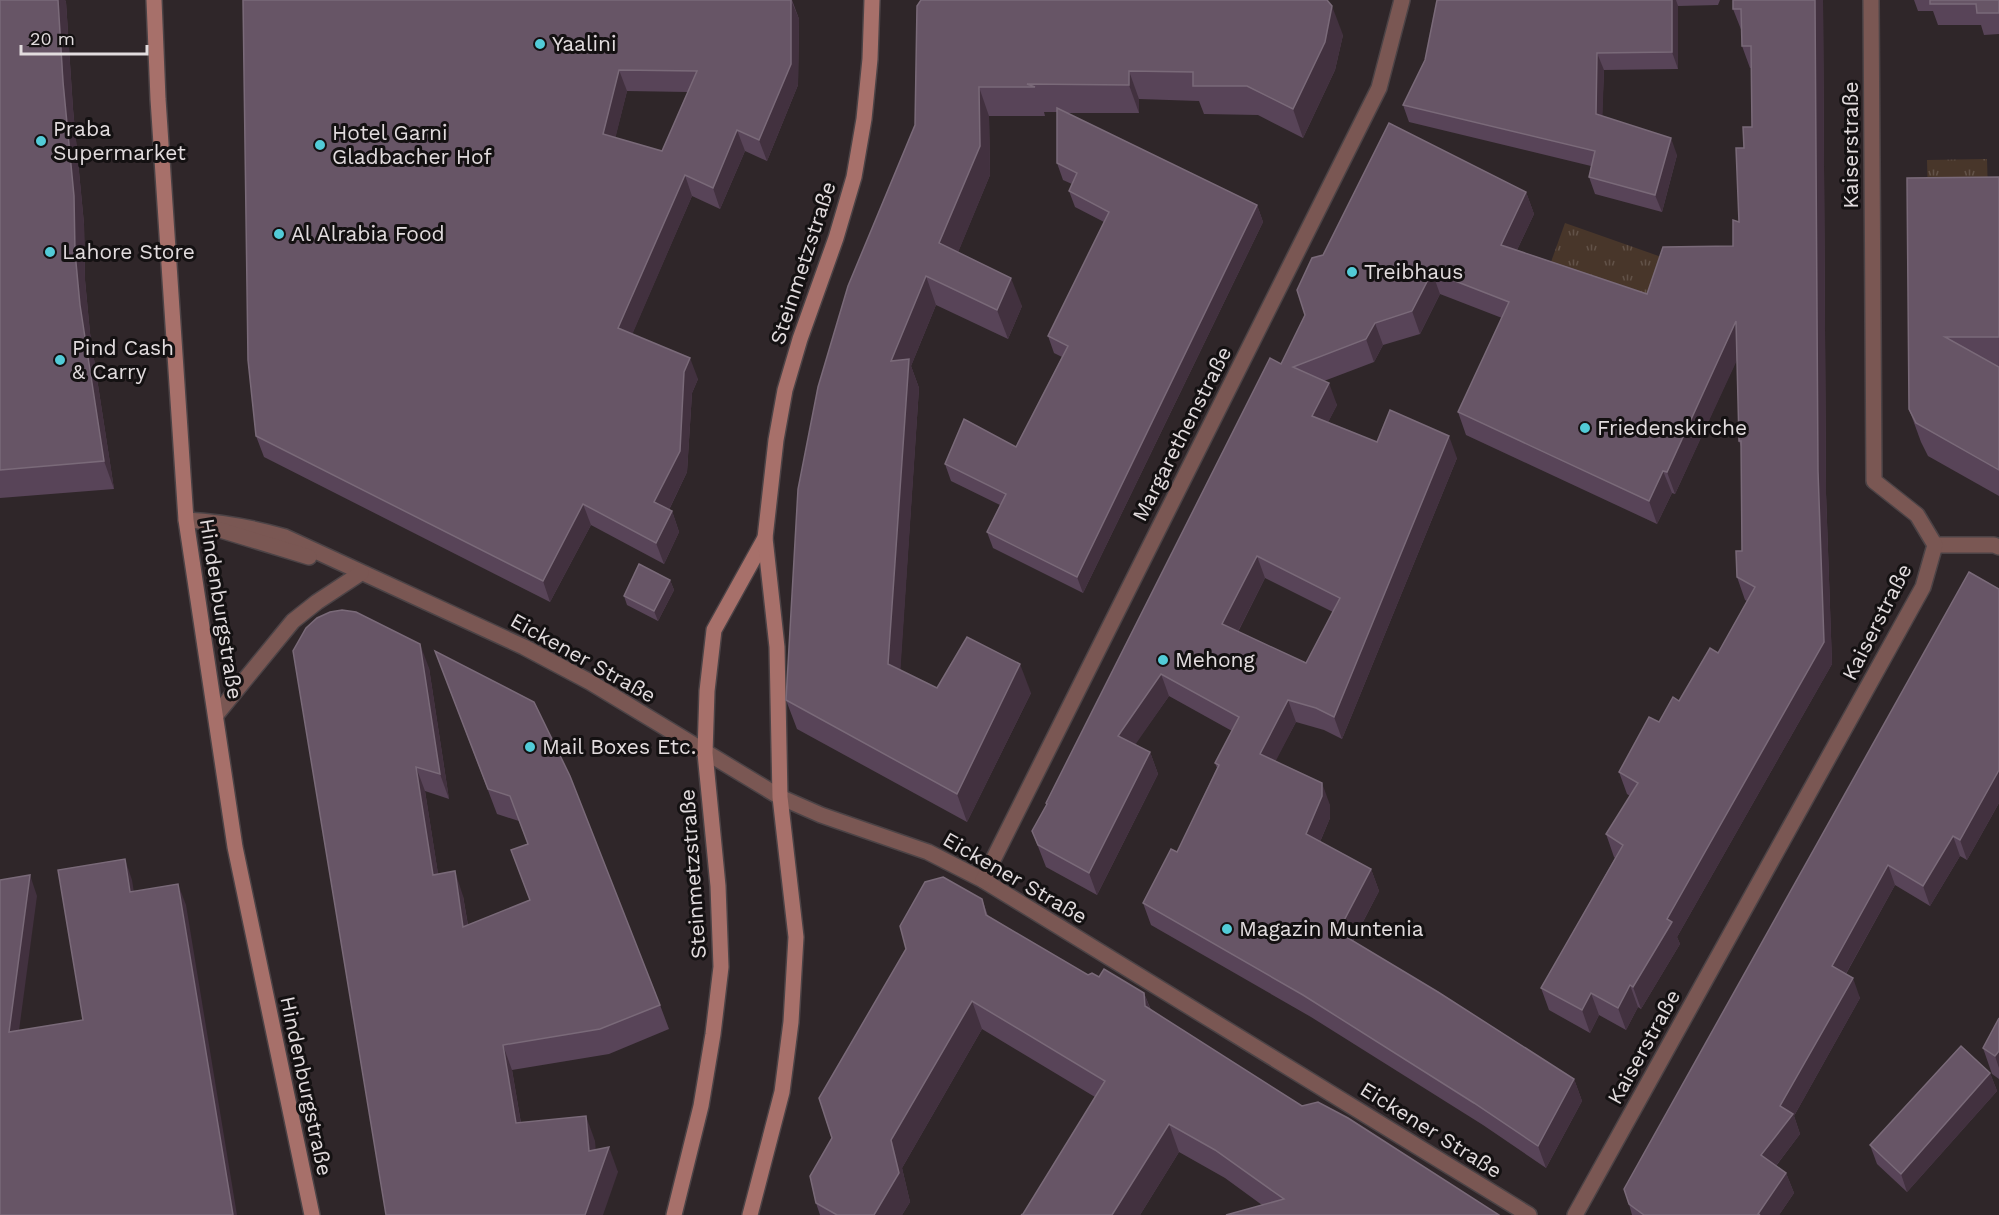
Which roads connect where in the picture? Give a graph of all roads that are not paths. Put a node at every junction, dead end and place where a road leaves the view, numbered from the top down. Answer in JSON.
{"nodes":[{"id":1,"x":154,"y":0,"type":"edge"},
{"id":2,"x":872,"y":0,"type":"edge"},
{"id":3,"x":1402,"y":0,"type":"edge"},
{"id":4,"x":1871,"y":0,"type":"edge"},
{"id":5,"x":186,"y":520,"type":"junction"},
{"id":6,"x":765,"y":538,"type":"junction"},
{"id":7,"x":1935,"y":545,"type":"junction"},
{"id":8,"x":1999,"y":547,"type":"edge"},
{"id":9,"x":361,"y":573,"type":"junction"},
{"id":10,"x":216,"y":716,"type":"junction"},
{"id":11,"x":705,"y":753,"type":"junction"},
{"id":12,"x":780,"y":797,"type":"junction"},
{"id":13,"x":983,"y":880,"type":"junction"},
{"id":14,"x":312,"y":1215,"type":"edge"},
{"id":15,"x":674,"y":1215,"type":"edge"},
{"id":16,"x":750,"y":1215,"type":"edge"},
{"id":17,"x":1530,"y":1215,"type":"edge"},
{"id":18,"x":1575,"y":1215,"type":"edge"}],
"edges":[{"from":1,"to":5,"type":"main road","name":"Hindenburgstraße"},
{"from":2,"to":6,"type":"main road","name":"Steinmetzstraße"},
{"from":3,"to":13,"type":"street","name":"Margarethenstraße"},
{"from":4,"to":7,"type":"street","name":"Kaiserstraße"},
{"from":5,"to":9,"type":"street","name":"Eickener Straße"},
{"from":5,"to":10,"type":"main road","name":"Hindenburgstraße"},
{"from":6,"to":11,"type":"main road","name":"Steinmetzstraße"},
{"from":6,"to":12,"type":"main road","name":"Steinmetzstraße"},
{"from":7,"to":8,"type":"street"},
{"from":7,"to":18,"type":"street","name":"Kaiserstraße"},
{"from":9,"to":10,"type":"street"},
{"from":9,"to":11,"type":"street","name":"Eickener Straße"},
{"from":10,"to":14,"type":"main road","name":"Hindenburgstraße"},
{"from":11,"to":12,"type":"street","name":"Eickener Straße"},
{"from":11,"to":15,"type":"main road","name":"Steinmetzstraße"},
{"from":12,"to":13,"type":"street","name":"Eickener Straße"},
{"from":12,"to":16,"type":"main road","name":"Steinmetzstraße"},
{"from":13,"to":17,"type":"street","name":"Eickener Straße"}]}
